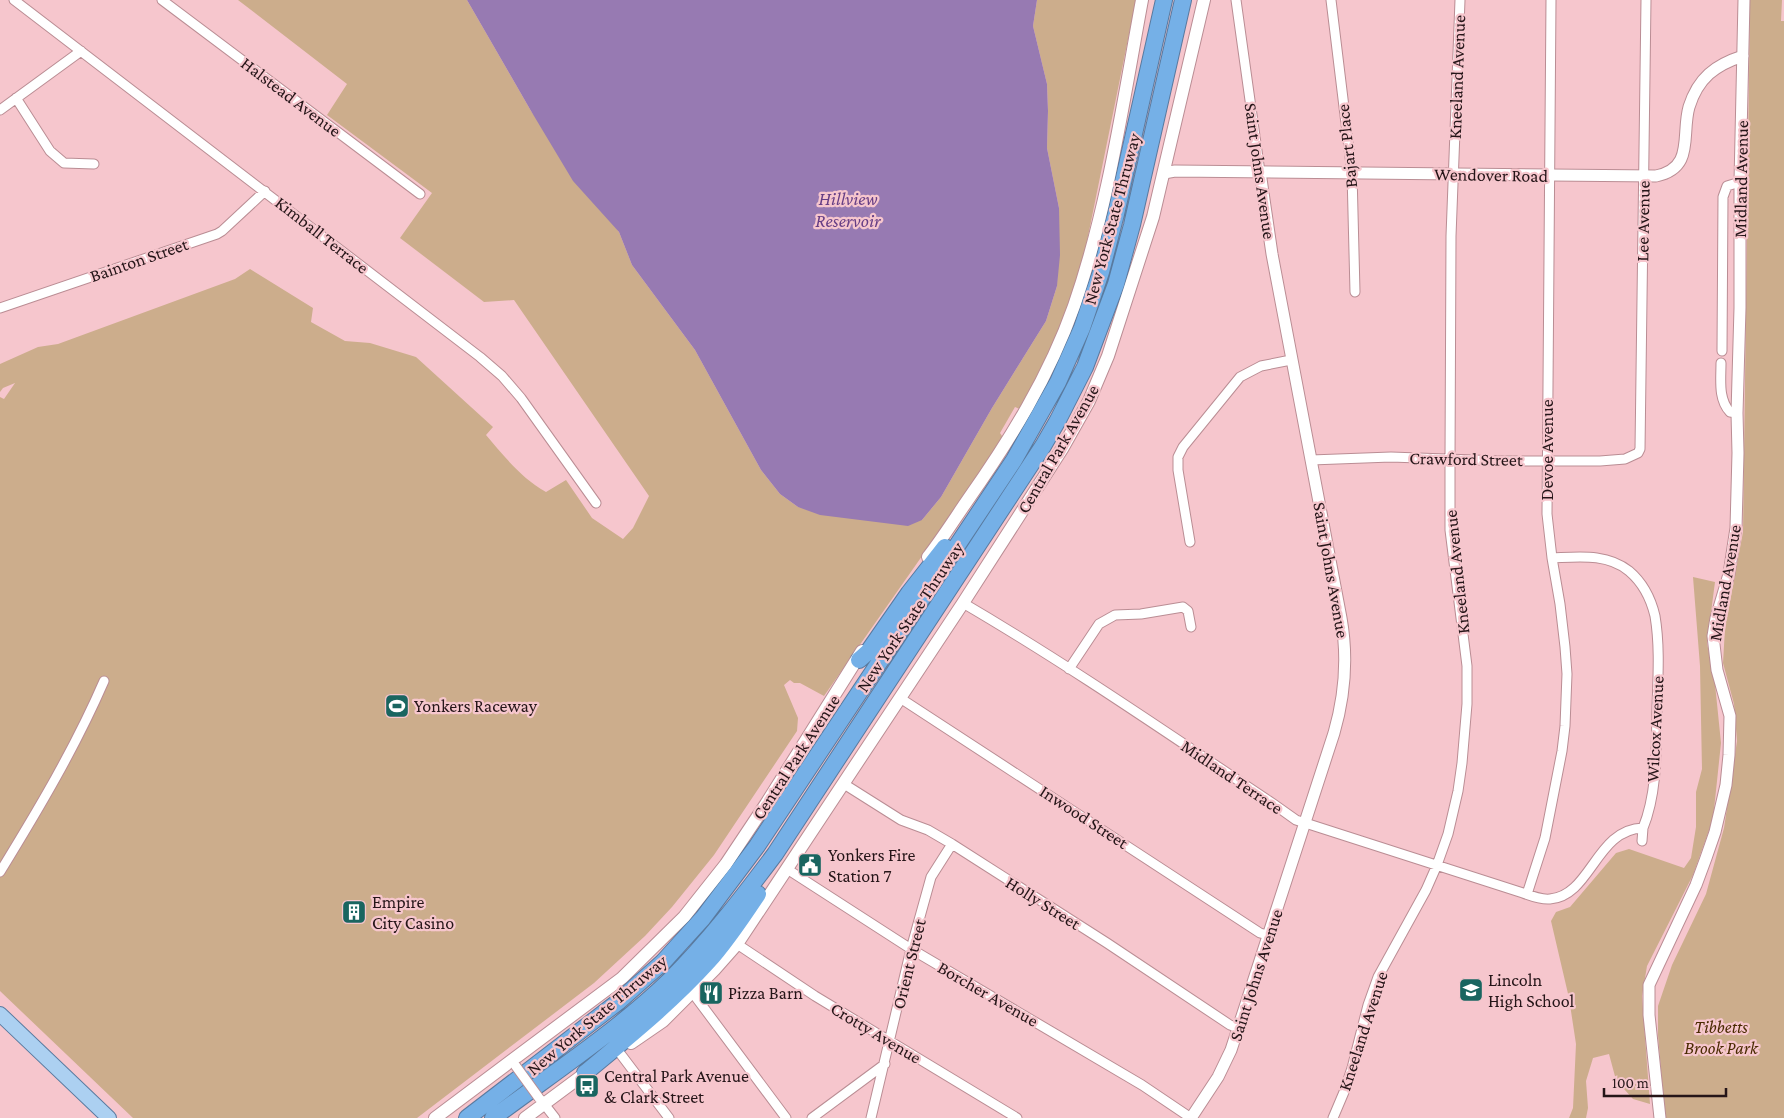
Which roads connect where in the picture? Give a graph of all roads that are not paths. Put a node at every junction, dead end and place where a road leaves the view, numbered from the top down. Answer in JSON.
{"nodes":[{"id":1,"x":14,"y":0,"type":"edge"},
{"id":2,"x":162,"y":0,"type":"edge"},
{"id":3,"x":1142,"y":0,"type":"edge"},
{"id":4,"x":1155,"y":0,"type":"edge"},
{"id":5,"x":1164,"y":0,"type":"edge"},
{"id":6,"x":1183,"y":0,"type":"edge"},
{"id":7,"x":1192,"y":0,"type":"edge"},
{"id":8,"x":1204,"y":0,"type":"edge"},
{"id":9,"x":1236,"y":0,"type":"edge"},
{"id":10,"x":1331,"y":0,"type":"edge"},
{"id":11,"x":1460,"y":0,"type":"edge"},
{"id":12,"x":1551,"y":0,"type":"edge"},
{"id":13,"x":1646,"y":0,"type":"edge"},
{"id":14,"x":1744,"y":0,"type":"edge"},
{"id":15,"x":81,"y":51,"type":"junction"},
{"id":16,"x":1743,"y":56,"type":"junction"},
{"id":17,"x":16,"y":98,"type":"junction"},
{"id":18,"x":0,"y":110,"type":"edge"},
{"id":19,"x":1158,"y":110,"type":"junction"},
{"id":20,"x":1139,"y":113,"type":"junction"},
{"id":21,"x":94,"y":164,"type":"dead end"},
{"id":22,"x":1164,"y":172,"type":"junction"},
{"id":23,"x":1260,"y":172,"type":"junction"},
{"id":24,"x":1352,"y":173,"type":"junction"},
{"id":25,"x":1454,"y":174,"type":"junction"},
{"id":26,"x":1550,"y":176,"type":"junction"},
{"id":27,"x":1644,"y":176,"type":"junction"},
{"id":28,"x":1740,"y":182,"type":"junction"},
{"id":29,"x":265,"y":191,"type":"junction"},
{"id":30,"x":420,"y":194,"type":"dead end"},
{"id":31,"x":1355,"y":292,"type":"dead end"},
{"id":32,"x":0,"y":308,"type":"edge"},
{"id":33,"x":1722,"y":351,"type":"dead end"},
{"id":34,"x":1291,"y":360,"type":"junction"},
{"id":35,"x":1721,"y":363,"type":"dead end"},
{"id":36,"x":1737,"y":413,"type":"junction"},
{"id":37,"x":1640,"y":442,"type":"joint"},
{"id":38,"x":1450,"y":459,"type":"junction"},
{"id":39,"x":1311,"y":460,"type":"junction"},
{"id":40,"x":1547,"y":460,"type":"junction"},
{"id":41,"x":596,"y":503,"type":"dead end"},
{"id":42,"x":971,"y":525,"type":"junction"},
{"id":43,"x":1190,"y":542,"type":"dead end"},
{"id":44,"x":1552,"y":558,"type":"junction"},
{"id":45,"x":963,"y":603,"type":"junction"},
{"id":46,"x":1192,"y":627,"type":"dead end"},
{"id":47,"x":858,"y":660,"type":"junction"},
{"id":48,"x":1069,"y":669,"type":"junction"},
{"id":49,"x":104,"y":681,"type":"dead end"},
{"id":50,"x":900,"y":698,"type":"junction"},
{"id":51,"x":844,"y":784,"type":"junction"},
{"id":52,"x":1305,"y":823,"type":"junction"},
{"id":53,"x":1642,"y":828,"type":"junction"},
{"id":54,"x":1642,"y":841,"type":"dead end"},
{"id":55,"x":952,"y":844,"type":"junction"},
{"id":56,"x":775,"y":854,"type":"junction"},
{"id":57,"x":1437,"y":865,"type":"junction"},
{"id":58,"x":787,"y":869,"type":"junction"},
{"id":59,"x":0,"y":872,"type":"edge"},
{"id":60,"x":1527,"y":894,"type":"junction"},
{"id":61,"x":1268,"y":935,"type":"junction"},
{"id":62,"x":737,"y":944,"type":"junction"},
{"id":63,"x":911,"y":949,"type":"junction"},
{"id":64,"x":692,"y":992,"type":"junction"},
{"id":65,"x":0,"y":1014,"type":"edge"},
{"id":66,"x":1239,"y":1028,"type":"junction"},
{"id":67,"x":890,"y":1041,"type":"junction"},
{"id":68,"x":619,"y":1052,"type":"junction"},
{"id":69,"x":514,"y":1063,"type":"junction"},
{"id":70,"x":885,"y":1064,"type":"junction"},
{"id":71,"x":585,"y":1073,"type":"junction"},
{"id":72,"x":542,"y":1101,"type":"junction"},
{"id":73,"x":109,"y":1118,"type":"edge"},
{"id":74,"x":435,"y":1118,"type":"edge"},
{"id":75,"x":467,"y":1118,"type":"edge"},
{"id":76,"x":493,"y":1118,"type":"edge"},
{"id":77,"x":525,"y":1118,"type":"edge"},
{"id":78,"x":555,"y":1118,"type":"edge"},
{"id":79,"x":669,"y":1118,"type":"edge"},
{"id":80,"x":786,"y":1118,"type":"edge"},
{"id":81,"x":812,"y":1118,"type":"edge"},
{"id":82,"x":871,"y":1118,"type":"edge"},
{"id":83,"x":1017,"y":1118,"type":"edge"},
{"id":84,"x":1191,"y":1118,"type":"edge"},
{"id":85,"x":1333,"y":1118,"type":"edge"},
{"id":86,"x":1660,"y":1118,"type":"edge"}],
"edges":[{"from":1,"to":15,"type":"street","name":"Kimball Terrace"},
{"from":2,"to":30,"type":"street","name":"Halstead Avenue"},
{"from":3,"to":47,"type":"main road","name":"Central Park Avenue"},
{"from":4,"to":20,"type":"highway"},
{"from":5,"to":20,"type":"highway","name":"New York State Thruway"},
{"from":6,"to":19,"type":"highway","name":"New York State Thruway"},
{"from":7,"to":19,"type":"highway"},
{"from":8,"to":22,"type":"main road","name":"Central Park Avenue"},
{"from":9,"to":23,"type":"street","name":"Saint Johns Avenue"},
{"from":10,"to":24,"type":"street","name":"Bajart Place"},
{"from":11,"to":25,"type":"street","name":"Kneeland Avenue"},
{"from":12,"to":26,"type":"street","name":"Devoe Avenue"},
{"from":13,"to":27,"type":"street","name":"Lee Avenue"},
{"from":14,"to":16,"type":"street","name":"Midland Avenue"},
{"from":15,"to":17,"type":"street"},
{"from":15,"to":29,"type":"street","name":"Kimball Terrace"},
{"from":16,"to":27,"type":"street","name":"Wendover Road"},
{"from":16,"to":28,"type":"street","name":"Midland Avenue"},
{"from":17,"to":18,"type":"street"},
{"from":17,"to":21,"type":"street"},
{"from":19,"to":56,"type":"highway","name":"New York State Thruway"},
{"from":20,"to":42,"type":"highway","name":"New York State Thruway"},
{"from":22,"to":23,"type":"street","name":"Wendover Road"},
{"from":22,"to":45,"type":"main road","name":"Central Park Avenue"},
{"from":23,"to":24,"type":"street","name":"Wendover Road"},
{"from":23,"to":34,"type":"street","name":"Saint Johns Avenue"},
{"from":24,"to":25,"type":"street","name":"Wendover Road"},
{"from":24,"to":31,"type":"street","name":"Bajart Place"},
{"from":25,"to":26,"type":"street","name":"Wendover Road"},
{"from":25,"to":38,"type":"street","name":"Kneeland Avenue"},
{"from":26,"to":27,"type":"street","name":"Wendover Road"},
{"from":26,"to":40,"type":"street","name":"Devoe Avenue"},
{"from":27,"to":37,"type":"street","name":"Lee Avenue"},
{"from":28,"to":33,"type":"street"},
{"from":28,"to":36,"type":"street","name":"Midland Avenue"},
{"from":29,"to":32,"type":"street","name":"Bainton Street"},
{"from":29,"to":41,"type":"street","name":"Kimball Terrace"},
{"from":34,"to":39,"type":"street","name":"Saint Johns Avenue"},
{"from":34,"to":43,"type":"street"},
{"from":35,"to":36,"type":"street"},
{"from":36,"to":86,"type":"street","name":"Midland Avenue"},
{"from":37,"to":40,"type":"street","name":"Crawford Street"},
{"from":38,"to":39,"type":"street","name":"Crawford Street"},
{"from":38,"to":40,"type":"street","name":"Crawford Street"},
{"from":38,"to":57,"type":"street","name":"Kneeland Avenue"},
{"from":39,"to":52,"type":"street","name":"Saint Johns Avenue"},
{"from":40,"to":44,"type":"street","name":"Devoe Avenue"},
{"from":42,"to":47,"type":"highway"},
{"from":42,"to":75,"type":"highway","name":"New York State Thruway"},
{"from":44,"to":53,"type":"street","name":"Wilcox Avenue"},
{"from":44,"to":60,"type":"street","name":"Devoe Avenue"},
{"from":45,"to":48,"type":"street","name":"Midland Terrace"},
{"from":45,"to":50,"type":"main road","name":"Central Park Avenue"},
{"from":46,"to":48,"type":"street"},
{"from":47,"to":69,"type":"main road","name":"Central Park Avenue"},
{"from":48,"to":52,"type":"street","name":"Midland Terrace"},
{"from":49,"to":59,"type":"street"},
{"from":50,"to":51,"type":"main road","name":"Central Park Avenue"},
{"from":50,"to":61,"type":"street","name":"Inwood Street"},
{"from":51,"to":55,"type":"street","name":"Holly Street"},
{"from":51,"to":58,"type":"main road","name":"Central Park Avenue"},
{"from":52,"to":57,"type":"street","name":"Midland Terrace"},
{"from":52,"to":61,"type":"street","name":"Saint Johns Avenue"},
{"from":53,"to":54,"type":"street","name":"Wilcox Avenue"},
{"from":53,"to":60,"type":"street"},
{"from":55,"to":63,"type":"street","name":"Orient Street"},
{"from":55,"to":66,"type":"street","name":"Holly Street"},
{"from":56,"to":71,"type":"highway"},
{"from":56,"to":76,"type":"highway","name":"New York State Thruway"},
{"from":57,"to":60,"type":"street","name":"Midland Terrace"},
{"from":57,"to":85,"type":"street","name":"Kneeland Avenue"},
{"from":58,"to":62,"type":"main road","name":"Central Park Avenue"},
{"from":58,"to":63,"type":"street","name":"Borcher Avenue"},
{"from":61,"to":66,"type":"street","name":"Saint Johns Avenue"},
{"from":62,"to":64,"type":"main road","name":"Central Park Avenue"},
{"from":62,"to":67,"type":"street","name":"Crotty Avenue"},
{"from":63,"to":67,"type":"street","name":"Orient Street"},
{"from":63,"to":84,"type":"street","name":"Borcher Avenue"},
{"from":64,"to":68,"type":"main road","name":"Central Park Avenue"},
{"from":64,"to":80,"type":"street"},
{"from":65,"to":73,"type":"main road"},
{"from":66,"to":84,"type":"street","name":"Saint Johns Avenue"},
{"from":67,"to":70,"type":"street","name":"Orient Street"},
{"from":67,"to":83,"type":"street","name":"Crotty Avenue"},
{"from":68,"to":71,"type":"main road","name":"Central Park Avenue"},
{"from":68,"to":79,"type":"street"},
{"from":69,"to":72,"type":"street","bridge":true},
{"from":69,"to":74,"type":"main road","name":"Central Park Avenue"},
{"from":70,"to":81,"type":"street"},
{"from":70,"to":82,"type":"street","name":"Orient Street"},
{"from":71,"to":72,"type":"main road","name":"Central Park Avenue"},
{"from":72,"to":77,"type":"main road","name":"Central Park Avenue"},
{"from":72,"to":78,"type":"street"}]}
